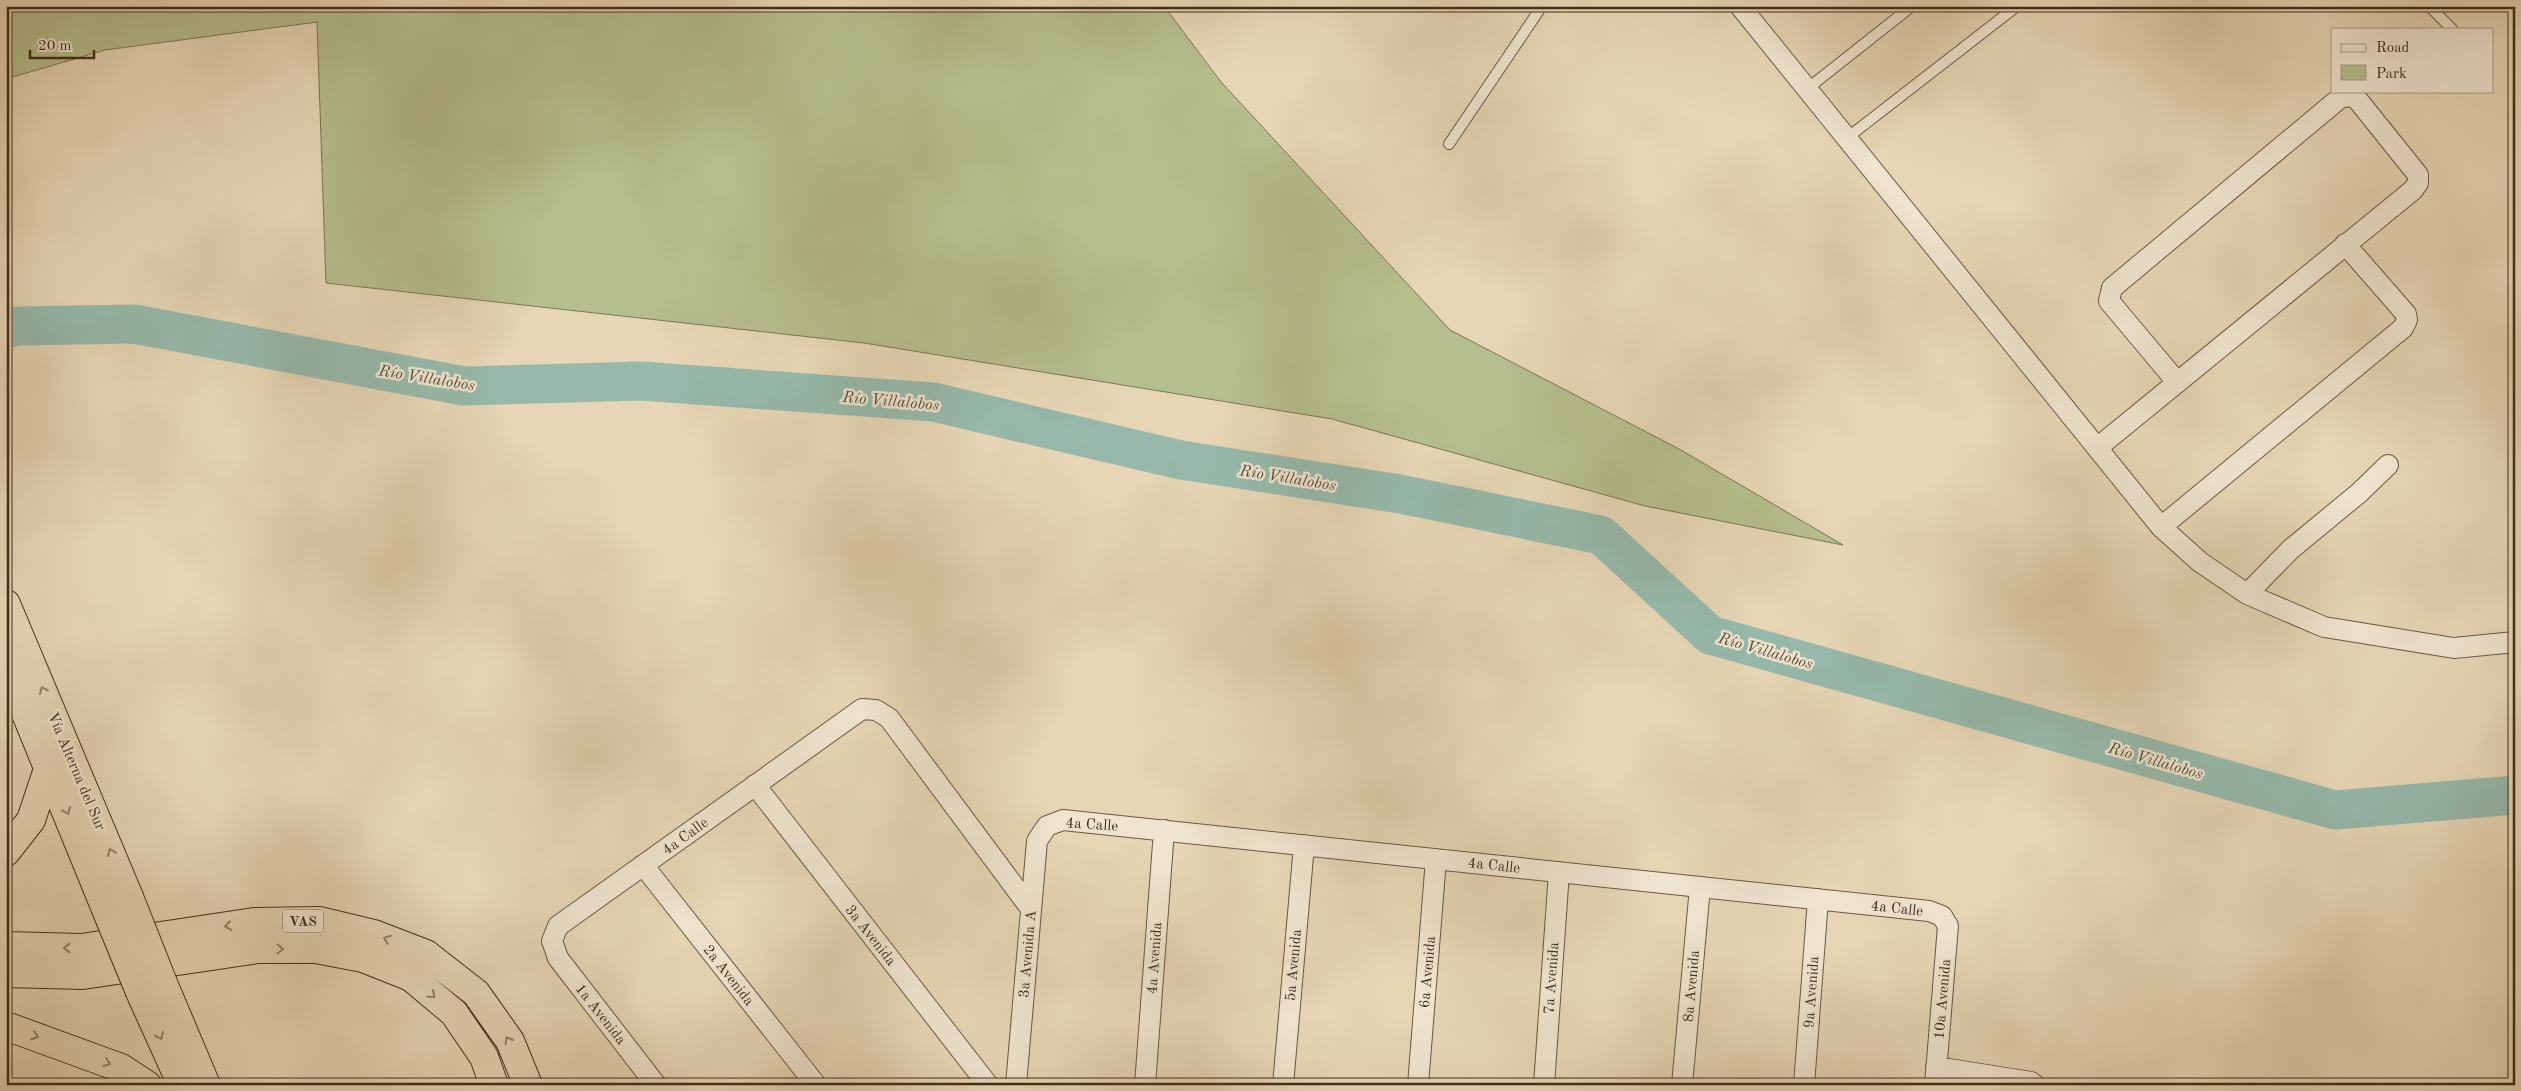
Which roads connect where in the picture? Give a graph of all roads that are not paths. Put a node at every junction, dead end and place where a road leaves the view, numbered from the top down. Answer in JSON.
{"nodes":[{"id":1,"x":1542,"y":6,"type":"edge"},
{"id":2,"x":1740,"y":6,"type":"edge"},
{"id":3,"x":1912,"y":6,"type":"edge"},
{"id":4,"x":2017,"y":6,"type":"edge"},
{"id":5,"x":2429,"y":6,"type":"edge"},
{"id":6,"x":2451,"y":28,"type":"edge"},
{"id":7,"x":1807,"y":89,"type":"junction"},
{"id":8,"x":1847,"y":138,"type":"junction"},
{"id":9,"x":1449,"y":144,"type":"dead end"},
{"id":10,"x":2345,"y":244,"type":"junction"},
{"id":11,"x":2177,"y":382,"type":"junction"},
{"id":12,"x":2097,"y":448,"type":"junction"},
{"id":13,"x":2388,"y":464,"type":"dead end"},
{"id":14,"x":2161,"y":527,"type":"junction"},
{"id":15,"x":2247,"y":594,"type":"junction"},
{"id":16,"x":6,"y":604,"type":"edge"},
{"id":17,"x":2515,"y":642,"type":"edge"},
{"id":18,"x":6,"y":665,"type":"edge"},
{"id":19,"x":53,"y":754,"type":"junction"},
{"id":20,"x":755,"y":786,"type":"junction"},
{"id":21,"x":1047,"y":826,"type":"joint"},
{"id":22,"x":1164,"y":830,"type":"junction"},
{"id":23,"x":1304,"y":845,"type":"junction"},
{"id":24,"x":6,"y":852,"type":"edge"},
{"id":25,"x":1436,"y":859,"type":"junction"},
{"id":26,"x":643,"y":865,"type":"junction"},
{"id":27,"x":1559,"y":872,"type":"junction"},
{"id":28,"x":1700,"y":887,"type":"junction"},
{"id":29,"x":1818,"y":899,"type":"junction"},
{"id":30,"x":1031,"y":909,"type":"junction"},
{"id":31,"x":1942,"y":916,"type":"joint"},
{"id":32,"x":552,"y":941,"type":"joint"},
{"id":33,"x":6,"y":946,"type":"edge"},
{"id":34,"x":6,"y":973,"type":"edge"},
{"id":35,"x":151,"y":988,"type":"junction"},
{"id":36,"x":6,"y":1026,"type":"edge"},
{"id":37,"x":1936,"y":1076,"type":"edge"},
{"id":38,"x":147,"y":1085,"type":"edge"},
{"id":39,"x":182,"y":1085,"type":"edge"},
{"id":40,"x":206,"y":1085,"type":"edge"},
{"id":41,"x":494,"y":1085,"type":"edge"},
{"id":42,"x":528,"y":1085,"type":"edge"},
{"id":43,"x":656,"y":1085,"type":"edge"},
{"id":44,"x":816,"y":1085,"type":"edge"},
{"id":45,"x":988,"y":1085,"type":"edge"},
{"id":46,"x":1016,"y":1085,"type":"edge"},
{"id":47,"x":1145,"y":1085,"type":"edge"},
{"id":48,"x":1283,"y":1085,"type":"edge"},
{"id":49,"x":1418,"y":1085,"type":"edge"},
{"id":50,"x":1544,"y":1085,"type":"edge"},
{"id":51,"x":1682,"y":1085,"type":"edge"},
{"id":52,"x":1804,"y":1085,"type":"edge"},
{"id":53,"x":2035,"y":1085,"type":"edge"}],
"edges":[{"from":1,"to":9,"type":"lane"},
{"from":2,"to":7,"type":"street"},
{"from":3,"to":7,"type":"lane"},
{"from":4,"to":8,"type":"lane"},
{"from":5,"to":6,"type":"lane"},
{"from":7,"to":8,"type":"street"},
{"from":8,"to":12,"type":"street"},
{"from":10,"to":11,"type":"street"},
{"from":10,"to":11,"type":"street"},
{"from":10,"to":14,"type":"street"},
{"from":11,"to":12,"type":"street"},
{"from":12,"to":14,"type":"street"},
{"from":13,"to":15,"type":"street"},
{"from":14,"to":15,"type":"street"},
{"from":15,"to":17,"type":"street"},
{"from":19,"to":16,"type":"highway","name":"Vía Alterna del Sur","one_way":true},
{"from":18,"to":19,"type":"highway","name":"Vía Alterna del Sur"},
{"from":19,"to":24,"type":"highway"},
{"from":19,"to":35,"type":"highway","name":"Vía Alterna del Sur","bridge":true},
{"from":20,"to":26,"type":"street","name":"4a Calle"},
{"from":20,"to":30,"type":"street","name":"4a Calle"},
{"from":20,"to":45,"type":"street","name":"3a Avenida"},
{"from":21,"to":22,"type":"street","name":"4a Calle"},
{"from":21,"to":30,"type":"street","name":"3a Avenida A"},
{"from":22,"to":23,"type":"street","name":"4a Calle"},
{"from":22,"to":47,"type":"street","name":"4a Avenida"},
{"from":23,"to":25,"type":"street","name":"4a Calle"},
{"from":23,"to":48,"type":"street","name":"5a Avenida"},
{"from":25,"to":27,"type":"street","name":"4a Calle"},
{"from":25,"to":49,"type":"street","name":"6a Avenida"},
{"from":26,"to":32,"type":"street","name":"4a Calle"},
{"from":26,"to":44,"type":"street","name":"2a Avenida"},
{"from":27,"to":28,"type":"street","name":"4a Calle"},
{"from":27,"to":50,"type":"street","name":"7a Avenida"},
{"from":28,"to":29,"type":"street","name":"4a Calle"},
{"from":28,"to":51,"type":"street","name":"8a Avenida"},
{"from":29,"to":31,"type":"street","name":"4a Calle"},
{"from":29,"to":52,"type":"street","name":"9a Avenida"},
{"from":30,"to":46,"type":"street","name":"3a Avenida A"},
{"from":31,"to":37,"type":"street","name":"10a Avenida"},
{"from":32,"to":43,"type":"street","name":"1a Avenida"},
{"from":42,"to":33,"type":"highway","number":"VAS","one_way":true},
{"from":34,"to":41,"type":"highway","number":"VAS","one_way":true},
{"from":35,"to":39,"type":"highway","name":"Vía Alterna del Sur","one_way":true},
{"from":35,"to":40,"type":"highway","name":"Vía Alterna del Sur"},
{"from":36,"to":38,"type":"highway","one_way":true},
{"from":37,"to":53,"type":"street"}]}
